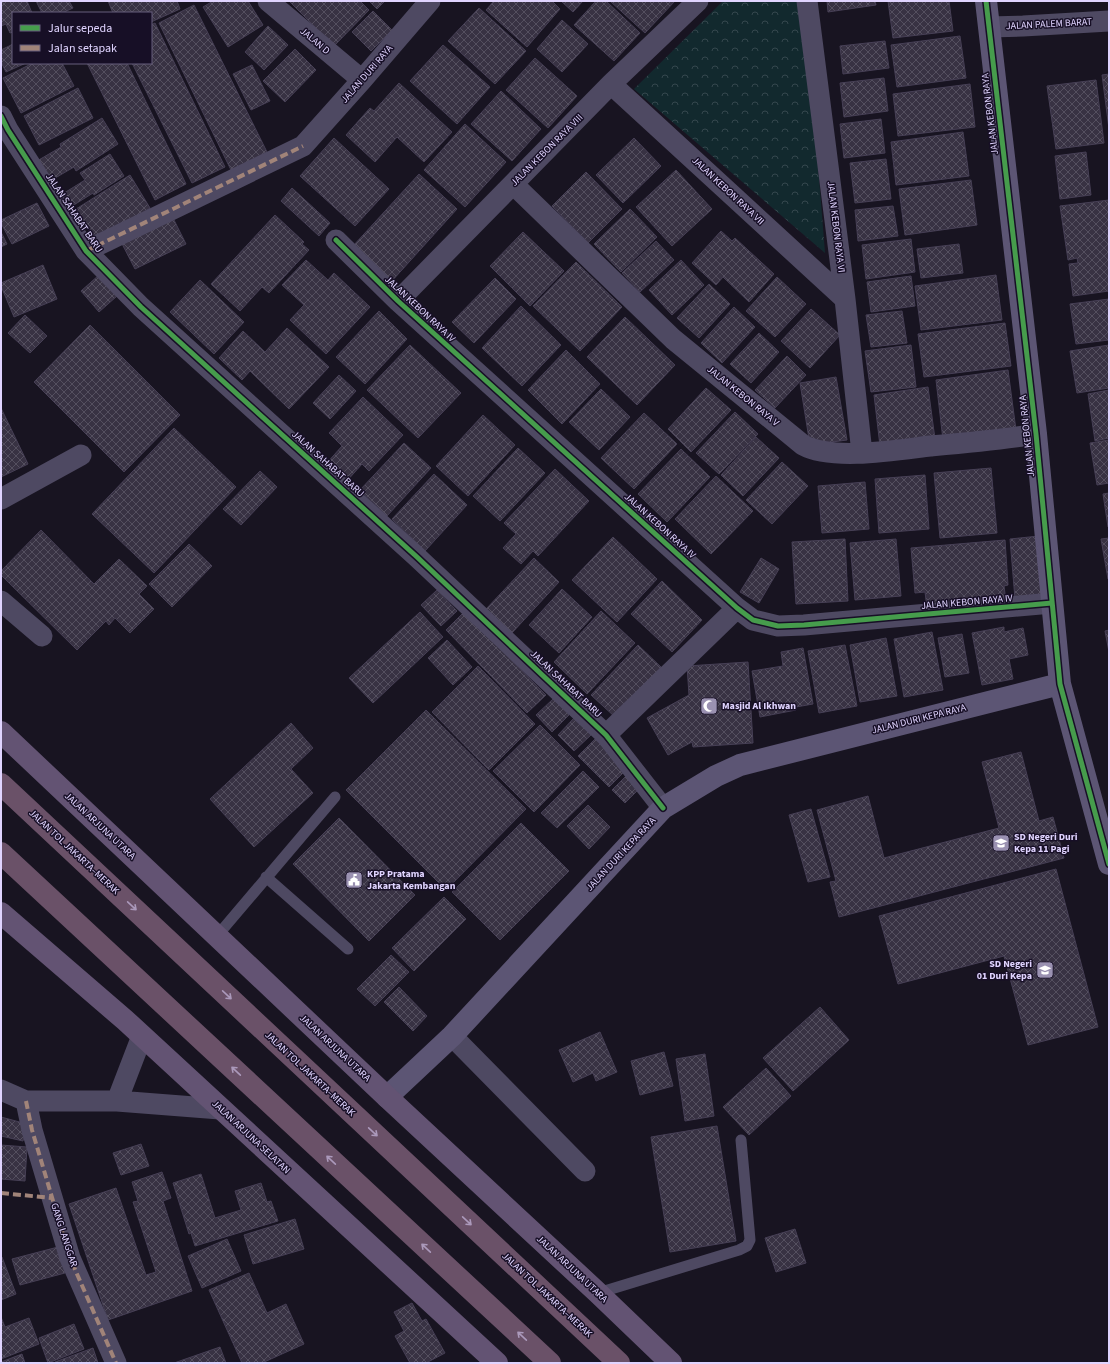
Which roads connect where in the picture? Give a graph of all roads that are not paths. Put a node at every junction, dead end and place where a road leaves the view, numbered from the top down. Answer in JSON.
{"nodes":[{"id":1,"x":268,"y":1,"type":"edge"},
{"id":2,"x":430,"y":1,"type":"edge"},
{"id":3,"x":698,"y":1,"type":"edge"},
{"id":4,"x":807,"y":1,"type":"edge"},
{"id":5,"x":986,"y":1,"type":"edge"},
{"id":6,"x":1109,"y":21,"type":"edge"},
{"id":7,"x":989,"y":27,"type":"junction"},
{"id":8,"x":362,"y":80,"type":"junction"},
{"id":9,"x":611,"y":84,"type":"junction"},
{"id":10,"x":1,"y":116,"type":"edge"},
{"id":11,"x":513,"y":184,"type":"junction"},
{"id":12,"x":336,"y":240,"type":"dead end"},
{"id":13,"x":86,"y":251,"type":"junction"},
{"id":14,"x":845,"y":299,"type":"junction"},
{"id":15,"x":398,"y":301,"type":"junction"},
{"id":16,"x":1036,"y":434,"type":"junction"},
{"id":17,"x":862,"y":453,"type":"junction"},
{"id":18,"x":81,"y":455,"type":"dead end"},
{"id":19,"x":1,"y":499,"type":"edge"},
{"id":20,"x":1,"y":602,"type":"edge"},
{"id":21,"x":1052,"y":603,"type":"junction"},
{"id":22,"x":737,"y":608,"type":"junction"},
{"id":23,"x":42,"y":636,"type":"dead end"},
{"id":24,"x":1060,"y":684,"type":"junction"},
{"id":25,"x":1,"y":732,"type":"edge"},
{"id":26,"x":606,"y":735,"type":"junction"},
{"id":27,"x":1,"y":784,"type":"edge"},
{"id":28,"x":335,"y":797,"type":"dead end"},
{"id":29,"x":660,"y":803,"type":"junction"},
{"id":30,"x":1,"y":853,"type":"edge"},
{"id":31,"x":1109,"y":864,"type":"edge"},
{"id":32,"x":266,"y":877,"type":"junction"},
{"id":33,"x":1,"y":913,"type":"edge"},
{"id":34,"x":216,"y":936,"type":"junction"},
{"id":35,"x":348,"y":949,"type":"dead end"},
{"id":36,"x":142,"y":1036,"type":"junction"},
{"id":37,"x":452,"y":1036,"type":"junction"},
{"id":38,"x":1,"y":1090,"type":"edge"},
{"id":39,"x":120,"y":1093,"type":"junction"},
{"id":40,"x":387,"y":1097,"type":"junction"},
{"id":41,"x":26,"y":1101,"type":"junction"},
{"id":42,"x":220,"y":1109,"type":"junction"},
{"id":43,"x":741,"y":1140,"type":"dead end"},
{"id":44,"x":585,"y":1172,"type":"dead end"},
{"id":45,"x":598,"y":1293,"type":"junction"},
{"id":46,"x":116,"y":1363,"type":"edge"},
{"id":47,"x":497,"y":1363,"type":"edge"},
{"id":48,"x":550,"y":1363,"type":"edge"},
{"id":49,"x":619,"y":1363,"type":"edge"},
{"id":50,"x":671,"y":1363,"type":"edge"}],
"edges":[{"from":1,"to":8,"type":"street","name":"JALAN D"},
{"from":2,"to":8,"type":"street","name":"JALAN DURI RAYA"},
{"from":3,"to":9,"type":"street","name":"JALAN KEBON RAYA VIII"},
{"from":4,"to":14,"type":"street","name":"JALAN KEBON RAYA VI"},
{"from":5,"to":7,"type":"street","name":"JALAN KEBON RAYA"},
{"from":6,"to":7,"type":"street","name":"JALAN PALEM BARAT"},
{"from":7,"to":16,"type":"street","name":"JALAN KEBON RAYA"},
{"from":8,"to":13,"type":"street","name":"JALAN DURI RAYA"},
{"from":9,"to":11,"type":"street","name":"JALAN KEBON RAYA VIII"},
{"from":9,"to":14,"type":"street","name":"JALAN KEBON RAYA VII"},
{"from":10,"to":13,"type":"street","name":"JALAN SAHABAT BARU"},
{"from":11,"to":15,"type":"street","name":"JALAN KEBON RAYA VIII"},
{"from":11,"to":17,"type":"street","name":"JALAN KEBON RAYA V"},
{"from":12,"to":15,"type":"street","name":"JALAN KEBON RAYA IV"},
{"from":13,"to":26,"type":"street","name":"JALAN SAHABAT BARU"},
{"from":14,"to":17,"type":"street","name":"JALAN KEBON RAYA VI"},
{"from":15,"to":22,"type":"street","name":"JALAN KEBON RAYA IV"},
{"from":16,"to":17,"type":"street","name":"JALAN KEBON RAYA V"},
{"from":16,"to":21,"type":"street","name":"JALAN KEBON RAYA"},
{"from":18,"to":19,"type":"street"},
{"from":20,"to":23,"type":"street"},
{"from":21,"to":22,"type":"street","name":"JALAN KEBON RAYA IV"},
{"from":21,"to":24,"type":"street","name":"JALAN KEBON RAYA"},
{"from":22,"to":26,"type":"street"},
{"from":24,"to":29,"type":"street","name":"JALAN DURI KEPA RAYA"},
{"from":24,"to":31,"type":"street","name":"JALAN KEBON RAYA"},
{"from":25,"to":34,"type":"main road","name":"JALAN ARJUNA UTARA"},
{"from":26,"to":29,"type":"street","name":"JALAN SAHABAT BARU"},
{"from":27,"to":49,"type":"highway","name":"JALAN TOL JAKARTA–MERAK","one_way":true},
{"from":28,"to":32,"type":"lane"},
{"from":29,"to":37,"type":"street","name":"JALAN DURI KEPA RAYA"},
{"from":48,"to":30,"type":"highway","one_way":true},
{"from":32,"to":34,"type":"lane"},
{"from":32,"to":35,"type":"lane"},
{"from":33,"to":36,"type":"main road","name":"JALAN ARJUNA SELATAN"},
{"from":34,"to":40,"type":"main road","name":"JALAN ARJUNA UTARA"},
{"from":36,"to":39,"type":"street"},
{"from":36,"to":42,"type":"main road","name":"JALAN ARJUNA SELATAN"},
{"from":37,"to":40,"type":"street","name":"JALAN DURI KEPA RAYA"},
{"from":37,"to":44,"type":"street"},
{"from":38,"to":41,"type":"street"},
{"from":39,"to":41,"type":"street"},
{"from":39,"to":42,"type":"street"},
{"from":40,"to":45,"type":"main road","name":"JALAN ARJUNA UTARA"},
{"from":41,"to":46,"type":"street","name":"GANG LANGGAR"},
{"from":42,"to":47,"type":"main road","name":"JALAN ARJUNA SELATAN"},
{"from":43,"to":45,"type":"lane"},
{"from":45,"to":50,"type":"main road","name":"JALAN ARJUNA UTARA"}]}
